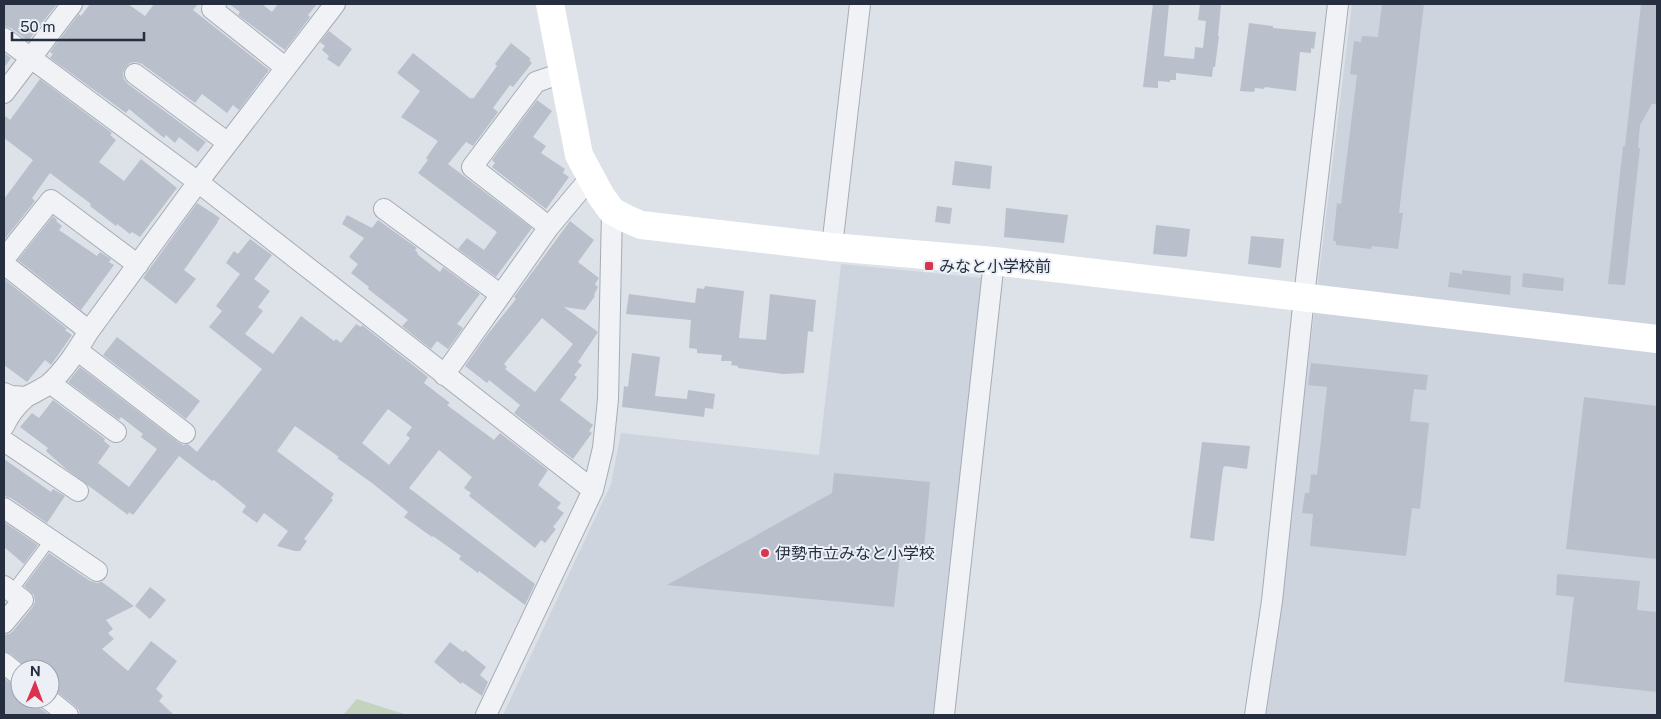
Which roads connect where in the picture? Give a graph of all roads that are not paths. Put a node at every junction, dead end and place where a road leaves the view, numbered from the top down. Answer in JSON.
{"nodes":[{"id":1,"x":72,"y":4,"type":"edge"},
{"id":2,"x":216,"y":4,"type":"edge"},
{"id":3,"x":335,"y":4,"type":"edge"},
{"id":4,"x":550,"y":4,"type":"edge"},
{"id":5,"x":860,"y":4,"type":"edge"},
{"id":6,"x":1338,"y":4,"type":"edge"},
{"id":7,"x":4,"y":38,"type":"edge"},
{"id":8,"x":30,"y":57,"type":"junction"},
{"id":9,"x":286,"y":68,"type":"junction"},
{"id":10,"x":562,"y":73,"type":"junction"},
{"id":11,"x":135,"y":74,"type":"dead end"},
{"id":12,"x":4,"y":93,"type":"edge"},
{"id":13,"x":228,"y":143,"type":"junction"},
{"id":14,"x":590,"y":178,"type":"junction"},
{"id":15,"x":198,"y":182,"type":"junction"},
{"id":16,"x":384,"y":209,"type":"dead end"},
{"id":17,"x":612,"y":211,"type":"junction"},
{"id":18,"x":549,"y":227,"type":"junction"},
{"id":19,"x":832,"y":247,"type":"junction"},
{"id":20,"x":4,"y":259,"type":"edge"},
{"id":21,"x":994,"y":261,"type":"junction"},
{"id":22,"x":4,"y":264,"type":"edge"},
{"id":23,"x":138,"y":265,"type":"junction"},
{"id":24,"x":501,"y":295,"type":"junction"},
{"id":25,"x":1304,"y":297,"type":"junction"},
{"id":26,"x":89,"y":331,"type":"junction"},
{"id":27,"x":1657,"y":339,"type":"edge"},
{"id":28,"x":77,"y":350,"type":"junction"},
{"id":29,"x":444,"y":374,"type":"junction"},
{"id":30,"x":50,"y":383,"type":"junction"},
{"id":31,"x":4,"y":393,"type":"edge"},
{"id":32,"x":26,"y":397,"type":"junction"},
{"id":33,"x":4,"y":426,"type":"edge"},
{"id":34,"x":116,"y":432,"type":"dead end"},
{"id":35,"x":185,"y":433,"type":"dead end"},
{"id":36,"x":4,"y":441,"type":"edge"},
{"id":37,"x":593,"y":490,"type":"junction"},
{"id":38,"x":78,"y":491,"type":"dead end"},
{"id":39,"x":4,"y":508,"type":"edge"},
{"id":40,"x":51,"y":539,"type":"junction"},
{"id":41,"x":97,"y":572,"type":"dead end"},
{"id":42,"x":8,"y":588,"type":"edge"},
{"id":43,"x":4,"y":623,"type":"edge"},
{"id":44,"x":486,"y":715,"type":"edge"},
{"id":45,"x":944,"y":715,"type":"edge"},
{"id":46,"x":1255,"y":715,"type":"edge"}],
"edges":[{"from":1,"to":8,"type":"street"},
{"from":2,"to":9,"type":"street"},
{"from":3,"to":9,"type":"street"},
{"from":4,"to":10,"type":"street"},
{"from":5,"to":19,"type":"street"},
{"from":6,"to":25,"type":"street"},
{"from":7,"to":8,"type":"street"},
{"from":8,"to":12,"type":"street"},
{"from":8,"to":15,"type":"street"},
{"from":9,"to":13,"type":"street"},
{"from":10,"to":14,"type":"street"},
{"from":10,"to":18,"type":"street"},
{"from":11,"to":13,"type":"street"},
{"from":13,"to":15,"type":"street"},
{"from":14,"to":17,"type":"street"},
{"from":14,"to":18,"type":"street"},
{"from":15,"to":23,"type":"street"},
{"from":15,"to":29,"type":"street"},
{"from":16,"to":24,"type":"street"},
{"from":17,"to":19,"type":"street"},
{"from":17,"to":37,"type":"street"},
{"from":18,"to":24,"type":"street"},
{"from":19,"to":21,"type":"street"},
{"from":20,"to":23,"type":"street"},
{"from":21,"to":25,"type":"street"},
{"from":21,"to":45,"type":"street"},
{"from":22,"to":26,"type":"street"},
{"from":23,"to":26,"type":"street"},
{"from":24,"to":29,"type":"street"},
{"from":25,"to":27,"type":"street"},
{"from":25,"to":46,"type":"street"},
{"from":26,"to":28,"type":"street"},
{"from":28,"to":30,"type":"street"},
{"from":28,"to":35,"type":"street"},
{"from":29,"to":37,"type":"street"},
{"from":30,"to":32,"type":"street"},
{"from":30,"to":34,"type":"street"},
{"from":31,"to":32,"type":"street"},
{"from":32,"to":33,"type":"street"},
{"from":36,"to":38,"type":"street"},
{"from":37,"to":44,"type":"street"},
{"from":39,"to":40,"type":"street"},
{"from":40,"to":41,"type":"street"},
{"from":40,"to":42,"type":"lane"},
{"from":42,"to":43,"type":"street"}]}
